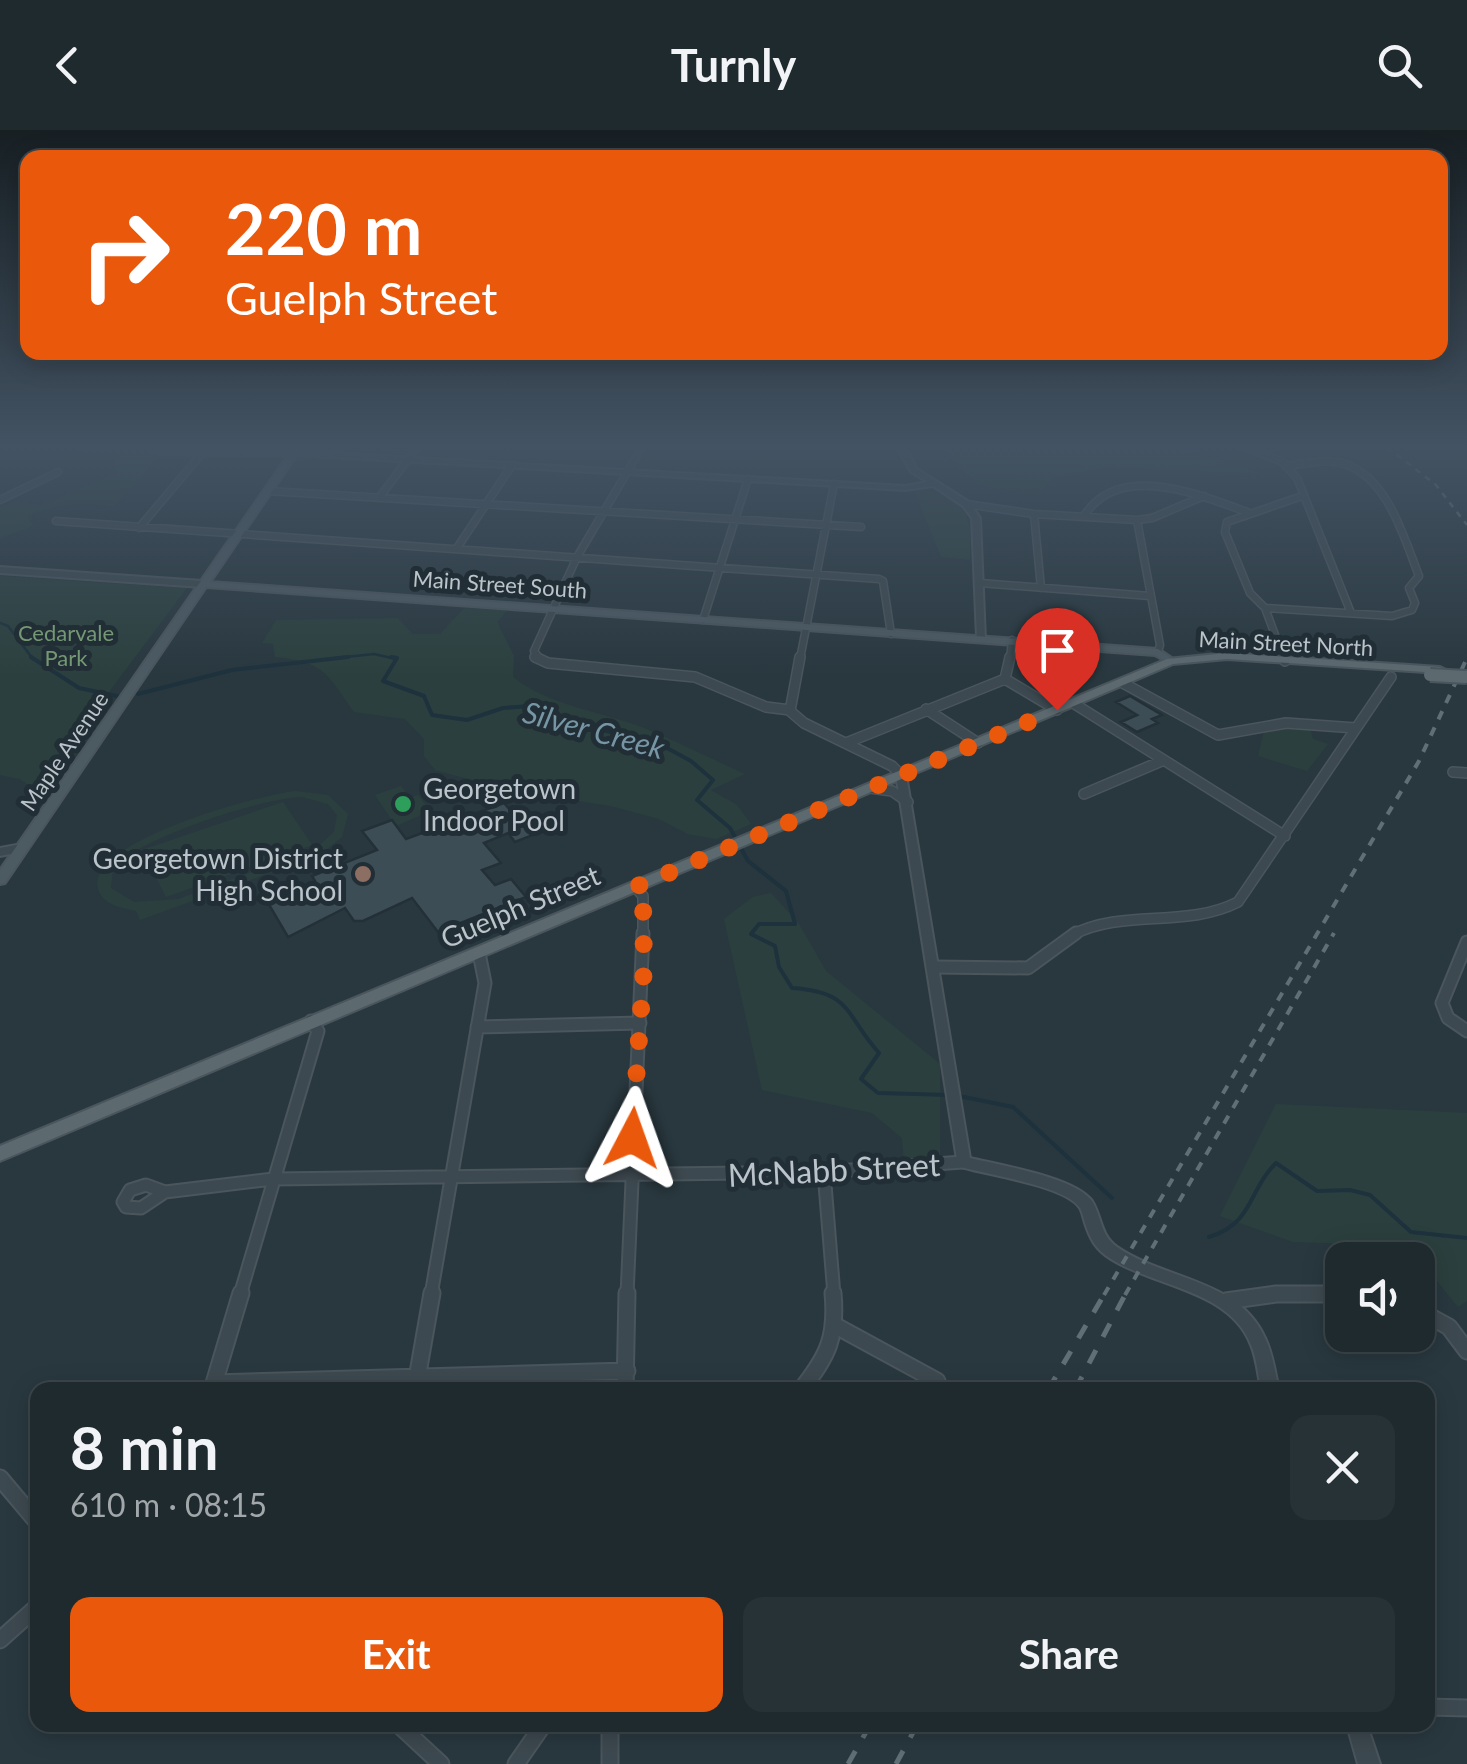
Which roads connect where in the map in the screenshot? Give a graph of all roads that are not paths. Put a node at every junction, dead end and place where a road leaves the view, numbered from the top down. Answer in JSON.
{"nodes":[{"id":1,"x":90,"y":523,"type":"edge"},
{"id":2,"x":144,"y":523,"type":"edge"},
{"id":3,"x":245,"y":523,"type":"edge"},
{"id":4,"x":474,"y":523,"type":"edge"},
{"id":5,"x":598,"y":523,"type":"edge"},
{"id":6,"x":735,"y":523,"type":"edge"},
{"id":7,"x":786,"y":523,"type":"edge"},
{"id":8,"x":976,"y":523,"type":"edge"},
{"id":9,"x":1035,"y":523,"type":"edge"},
{"id":10,"x":1138,"y":523,"type":"edge"},
{"id":11,"x":1227,"y":523,"type":"edge"},
{"id":12,"x":1313,"y":523,"type":"edge"},
{"id":13,"x":1396,"y":523,"type":"edge"},
{"id":14,"x":828,"y":526,"type":"junction"},
{"id":15,"x":140,"y":528,"type":"junction"},
{"id":16,"x":861,"y":528,"type":"dead end"},
{"id":17,"x":236,"y":535,"type":"junction"},
{"id":18,"x":457,"y":548,"type":"junction"},
{"id":19,"x":577,"y":557,"type":"junction"},
{"id":20,"x":720,"y":567,"type":"junction"},
{"id":21,"x":0,"y":570,"type":"edge"},
{"id":22,"x":818,"y":574,"type":"junction"},
{"id":23,"x":980,"y":582,"type":"junction"},
{"id":24,"x":202,"y":584,"type":"junction"},
{"id":25,"x":1041,"y":588,"type":"junction"},
{"id":26,"x":1150,"y":596,"type":"junction"},
{"id":27,"x":1264,"y":608,"type":"junction"},
{"id":28,"x":554,"y":609,"type":"junction"},
{"id":29,"x":1351,"y":614,"type":"junction"},
{"id":30,"x":703,"y":620,"type":"junction"},
{"id":31,"x":809,"y":626,"type":"junction"},
{"id":32,"x":891,"y":632,"type":"junction"},
{"id":33,"x":982,"y":638,"type":"junction"},
{"id":34,"x":1012,"y":640,"type":"junction"},
{"id":35,"x":1158,"y":652,"type":"junction"},
{"id":36,"x":1171,"y":661,"type":"junction"},
{"id":37,"x":1285,"y":661,"type":"junction"},
{"id":38,"x":1395,"y":673,"type":"junction"},
{"id":39,"x":1467,"y":674,"type":"edge"},
{"id":40,"x":1005,"y":679,"type":"junction"},
{"id":41,"x":1123,"y":682,"type":"junction"},
{"id":42,"x":1073,"y":703,"type":"junction"},
{"id":43,"x":926,"y":709,"type":"junction"},
{"id":44,"x":790,"y":710,"type":"junction"},
{"id":45,"x":1057,"y":710,"type":"junction"},
{"id":46,"x":1356,"y":728,"type":"junction"},
{"id":47,"x":846,"y":743,"type":"junction"},
{"id":48,"x":978,"y":743,"type":"junction"},
{"id":49,"x":1164,"y":760,"type":"junction"},
{"id":50,"x":1454,"y":772,"type":"dead end"},
{"id":51,"x":1467,"y":774,"type":"edge"},
{"id":52,"x":901,"y":775,"type":"junction"},
{"id":53,"x":870,"y":788,"type":"junction"},
{"id":54,"x":1084,"y":794,"type":"dead end"},
{"id":55,"x":908,"y":802,"type":"junction"},
{"id":56,"x":1285,"y":836,"type":"junction"},
{"id":57,"x":22,"y":848,"type":"junction"},
{"id":58,"x":0,"y":852,"type":"edge"},
{"id":59,"x":0,"y":880,"type":"edge"},
{"id":60,"x":635,"y":887,"type":"junction"},
{"id":61,"x":1467,"y":942,"type":"edge"},
{"id":62,"x":479,"y":953,"type":"junction"},
{"id":63,"x":934,"y":968,"type":"junction"},
{"id":64,"x":311,"y":1021,"type":"junction"},
{"id":65,"x":640,"y":1023,"type":"junction"},
{"id":66,"x":478,"y":1027,"type":"junction"},
{"id":67,"x":1467,"y":1031,"type":"edge"},
{"id":68,"x":0,"y":1154,"type":"edge"},
{"id":69,"x":963,"y":1162,"type":"junction"},
{"id":70,"x":824,"y":1172,"type":"junction"},
{"id":71,"x":451,"y":1176,"type":"junction"},
{"id":72,"x":630,"y":1176,"type":"junction"},
{"id":73,"x":273,"y":1179,"type":"junction"},
{"id":74,"x":165,"y":1192,"type":"dead end"},
{"id":75,"x":1325,"y":1294,"type":"edge"},
{"id":76,"x":1226,"y":1302,"type":"junction"},
{"id":77,"x":1435,"y":1320,"type":"edge"},
{"id":78,"x":836,"y":1326,"type":"junction"},
{"id":79,"x":1467,"y":1351,"type":"edge"},
{"id":80,"x":627,"y":1371,"type":"junction"},
{"id":81,"x":937,"y":1380,"type":"dead end"},
{"id":82,"x":214,"y":1382,"type":"edge"},
{"id":83,"x":416,"y":1382,"type":"edge"},
{"id":84,"x":448,"y":1382,"type":"edge"},
{"id":85,"x":626,"y":1382,"type":"edge"},
{"id":86,"x":808,"y":1382,"type":"edge"},
{"id":87,"x":1268,"y":1382,"type":"edge"},
{"id":88,"x":0,"y":1478,"type":"edge"},
{"id":89,"x":30,"y":1514,"type":"edge"},
{"id":90,"x":30,"y":1613,"type":"edge"},
{"id":91,"x":0,"y":1640,"type":"edge"},
{"id":92,"x":1435,"y":1707,"type":"edge"},
{"id":93,"x":1467,"y":1708,"type":"edge"},
{"id":94,"x":407,"y":1732,"type":"edge"},
{"id":95,"x":538,"y":1732,"type":"edge"},
{"id":96,"x":610,"y":1732,"type":"edge"},
{"id":97,"x":1358,"y":1732,"type":"edge"},
{"id":98,"x":441,"y":1764,"type":"edge"},
{"id":99,"x":516,"y":1764,"type":"edge"},
{"id":100,"x":610,"y":1764,"type":"edge"},
{"id":101,"x":1369,"y":1764,"type":"edge"}],
"edges":[{"from":1,"to":15,"type":"street"},
{"from":2,"to":15,"type":"street"},
{"from":3,"to":17,"type":"main road","name":"Maple Avenue"},
{"from":4,"to":18,"type":"street"},
{"from":5,"to":19,"type":"street"},
{"from":6,"to":20,"type":"street"},
{"from":7,"to":14,"type":"street"},
{"from":8,"to":23,"type":"street"},
{"from":9,"to":25,"type":"street"},
{"from":10,"to":26,"type":"street"},
{"from":11,"to":27,"type":"street"},
{"from":12,"to":29,"type":"street"},
{"from":13,"to":29,"type":"street"},
{"from":14,"to":16,"type":"street"},
{"from":14,"to":22,"type":"street"},
{"from":15,"to":17,"type":"street"},
{"from":17,"to":18,"type":"street"},
{"from":17,"to":24,"type":"main road","name":"Maple Avenue"},
{"from":18,"to":19,"type":"street"},
{"from":19,"to":20,"type":"street"},
{"from":19,"to":28,"type":"street"},
{"from":20,"to":22,"type":"street"},
{"from":20,"to":30,"type":"street"},
{"from":21,"to":24,"type":"street","name":"Main Street South"},
{"from":22,"to":31,"type":"street"},
{"from":22,"to":32,"type":"street"},
{"from":23,"to":25,"type":"street"},
{"from":23,"to":33,"type":"street"},
{"from":24,"to":28,"type":"main road","name":"Main Street South"},
{"from":24,"to":57,"type":"main road","name":"Maple Avenue"},
{"from":25,"to":26,"type":"street"},
{"from":26,"to":35,"type":"street"},
{"from":27,"to":29,"type":"street"},
{"from":27,"to":37,"type":"street"},
{"from":28,"to":30,"type":"main road","name":"Main Street South"},
{"from":28,"to":44,"type":"street"},
{"from":30,"to":31,"type":"main road","name":"Main Street South"},
{"from":31,"to":32,"type":"main road","name":"Main Street South"},
{"from":31,"to":44,"type":"street"},
{"from":32,"to":33,"type":"main road","name":"Main Street South"},
{"from":33,"to":34,"type":"main road","name":"Main Street South"},
{"from":34,"to":35,"type":"main road","name":"Main Street South"},
{"from":34,"to":40,"type":"street"},
{"from":35,"to":36,"type":"main road","name":"Main Street South"},
{"from":36,"to":37,"type":"main road","name":"Main Street North"},
{"from":36,"to":41,"type":"main road","name":"Guelph Street"},
{"from":37,"to":38,"type":"main road","name":"Main Street North"},
{"from":38,"to":39,"type":"main road","name":"Main Street North","bridge":true},
{"from":38,"to":46,"type":"street"},
{"from":40,"to":43,"type":"street"},
{"from":40,"to":45,"type":"street"},
{"from":41,"to":42,"type":"main road","name":"Guelph Street"},
{"from":41,"to":46,"type":"street"},
{"from":42,"to":45,"type":"main road","name":"Guelph Street"},
{"from":42,"to":49,"type":"street"},
{"from":43,"to":47,"type":"street"},
{"from":43,"to":48,"type":"street"},
{"from":44,"to":47,"type":"street"},
{"from":45,"to":48,"type":"main road","name":"Guelph Street"},
{"from":46,"to":56,"type":"street"},
{"from":47,"to":52,"type":"street"},
{"from":48,"to":52,"type":"main road","name":"Guelph Street"},
{"from":49,"to":54,"type":"street"},
{"from":49,"to":56,"type":"street"},
{"from":50,"to":51,"type":"street"},
{"from":52,"to":53,"type":"main road","name":"Guelph Street"},
{"from":52,"to":55,"type":"street"},
{"from":53,"to":55,"type":"street"},
{"from":53,"to":60,"type":"main road","name":"Guelph Street"},
{"from":55,"to":63,"type":"street"},
{"from":56,"to":63,"type":"street"},
{"from":57,"to":58,"type":"street"},
{"from":57,"to":59,"type":"main road","name":"Maple Avenue"},
{"from":60,"to":62,"type":"main road","name":"Guelph Street"},
{"from":60,"to":65,"type":"street"},
{"from":61,"to":67,"type":"street"},
{"from":62,"to":64,"type":"main road","name":"Guelph Street"},
{"from":62,"to":66,"type":"street"},
{"from":63,"to":69,"type":"street"},
{"from":64,"to":68,"type":"main road","name":"Guelph Street"},
{"from":64,"to":73,"type":"street"},
{"from":65,"to":66,"type":"street"},
{"from":65,"to":72,"type":"street"},
{"from":66,"to":71,"type":"street"},
{"from":69,"to":70,"type":"street","name":"McNabb Street"},
{"from":69,"to":76,"type":"street","name":"McNabb Street"},
{"from":70,"to":72,"type":"street","name":"McNabb Street"},
{"from":70,"to":78,"type":"street"},
{"from":71,"to":72,"type":"street","name":"McNabb Street"},
{"from":71,"to":73,"type":"street","name":"McNabb Street"},
{"from":71,"to":83,"type":"street"},
{"from":72,"to":80,"type":"street"},
{"from":73,"to":74,"type":"street","name":"McNabb Street"},
{"from":73,"to":82,"type":"street"},
{"from":75,"to":76,"type":"street"},
{"from":76,"to":87,"type":"street"},
{"from":77,"to":79,"type":"street"},
{"from":78,"to":81,"type":"street"},
{"from":78,"to":86,"type":"street"},
{"from":80,"to":84,"type":"street"},
{"from":80,"to":85,"type":"street"},
{"from":88,"to":89,"type":"street"},
{"from":90,"to":91,"type":"street"},
{"from":92,"to":93,"type":"street"},
{"from":94,"to":98,"type":"street"},
{"from":95,"to":99,"type":"street"},
{"from":96,"to":100,"type":"street"},
{"from":97,"to":101,"type":"street"}]}
